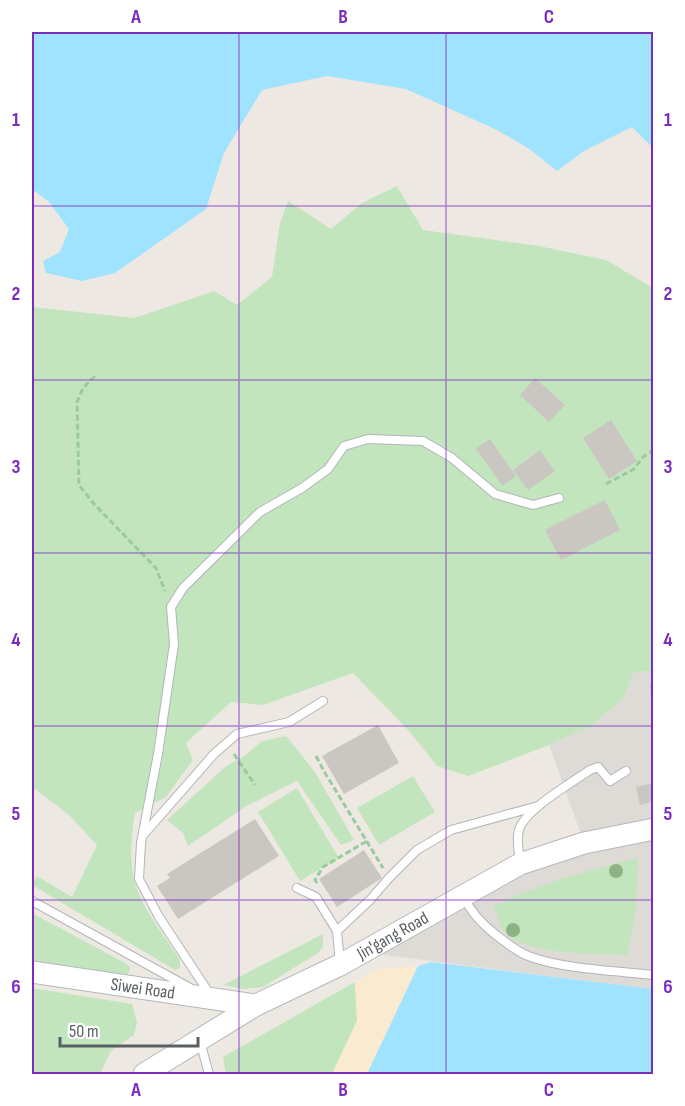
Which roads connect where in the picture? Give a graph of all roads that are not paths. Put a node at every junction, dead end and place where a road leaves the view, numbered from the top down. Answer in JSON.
{"nodes":[{"id":1,"x":559,"y":498,"type":"dead end"},
{"id":2,"x":323,"y":701,"type":"dead end"},
{"id":3,"x":626,"y":771,"type":"dead end"},
{"id":4,"x":538,"y":807,"type":"junction"},
{"id":5,"x":654,"y":829,"type":"edge"},
{"id":6,"x":143,"y":836,"type":"junction"},
{"id":7,"x":520,"y":864,"type":"junction"},
{"id":8,"x":297,"y":888,"type":"dead end"},
{"id":9,"x":463,"y":896,"type":"junction"},
{"id":10,"x":32,"y":901,"type":"edge"},
{"id":11,"x":337,"y":931,"type":"junction"},
{"id":12,"x":340,"y":965,"type":"junction"},
{"id":13,"x":32,"y":972,"type":"edge"},
{"id":14,"x":654,"y":975,"type":"edge"},
{"id":15,"x":213,"y":1000,"type":"junction"},
{"id":16,"x":256,"y":1005,"type":"junction"},
{"id":17,"x":200,"y":1040,"type":"junction"},
{"id":18,"x":144,"y":1074,"type":"edge"},
{"id":19,"x":210,"y":1074,"type":"edge"}],
"edges":[{"from":1,"to":6,"type":"lane"},
{"from":2,"to":6,"type":"lane"},
{"from":3,"to":4,"type":"lane"},
{"from":4,"to":7,"type":"lane"},
{"from":4,"to":11,"type":"lane"},
{"from":5,"to":7,"type":"street","name":"Jin'gang Road"},
{"from":6,"to":15,"type":"lane"},
{"from":7,"to":9,"type":"street","name":"Jin'gang Road"},
{"from":8,"to":11,"type":"lane"},
{"from":9,"to":12,"type":"street","name":"Jin'gang Road"},
{"from":9,"to":14,"type":"lane"},
{"from":10,"to":15,"type":"lane"},
{"from":11,"to":12,"type":"lane"},
{"from":12,"to":16,"type":"street","name":"Jin'gang Road"},
{"from":13,"to":15,"type":"street","name":"Siwei Road"},
{"from":15,"to":16,"type":"street","name":"Siwei Road"},
{"from":16,"to":17,"type":"street","name":"Jin'gang Road"},
{"from":17,"to":18,"type":"street","name":"Jin'gang Road"},
{"from":17,"to":19,"type":"lane"}]}
